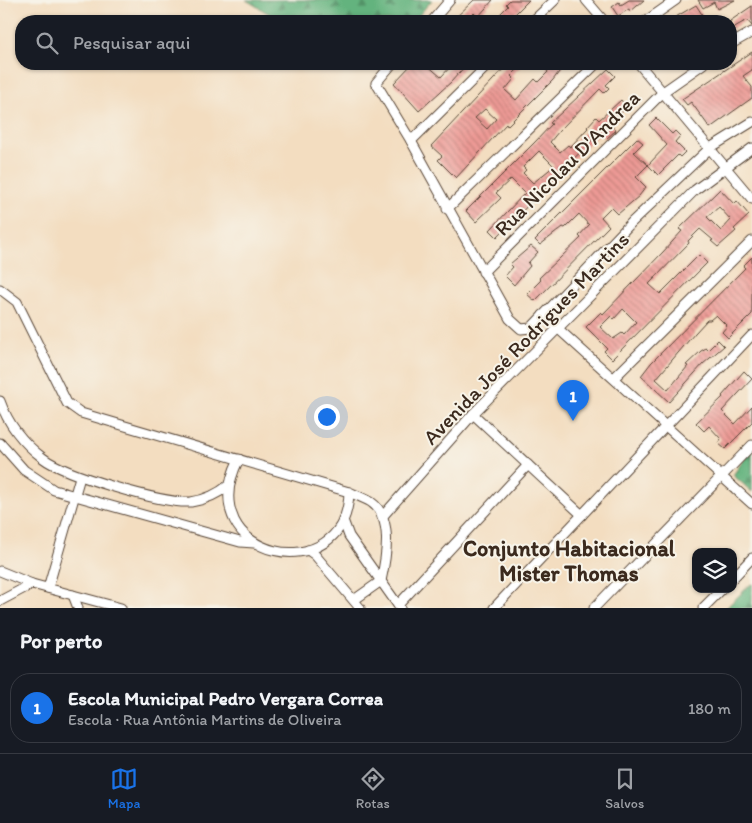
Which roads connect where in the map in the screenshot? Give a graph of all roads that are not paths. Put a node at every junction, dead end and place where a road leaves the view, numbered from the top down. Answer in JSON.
{"nodes":[{"id":1,"x":450,"y":0,"type":"edge"},
{"id":2,"x":554,"y":0,"type":"edge"},
{"id":3,"x":586,"y":0,"type":"edge"},
{"id":4,"x":676,"y":0,"type":"edge"},
{"id":5,"x":437,"y":15,"type":"edge"},
{"id":6,"x":539,"y":15,"type":"edge"},
{"id":7,"x":599,"y":15,"type":"edge"},
{"id":8,"x":655,"y":15,"type":"edge"},
{"id":9,"x":752,"y":32,"type":"edge"},
{"id":10,"x":737,"y":41,"type":"edge"},
{"id":11,"x":386,"y":70,"type":"edge"},
{"id":12,"x":483,"y":70,"type":"edge"},
{"id":13,"x":590,"y":70,"type":"edge"},
{"id":14,"x":644,"y":70,"type":"edge"},
{"id":15,"x":694,"y":70,"type":"edge"},
{"id":16,"x":663,"y":92,"type":"junction"},
{"id":17,"x":752,"y":122,"type":"edge"},
{"id":18,"x":411,"y":141,"type":"junction"},
{"id":19,"x":710,"y":148,"type":"junction"},
{"id":20,"x":752,"y":148,"type":"edge"},
{"id":21,"x":725,"y":167,"type":"junction"},
{"id":22,"x":752,"y":199,"type":"edge"},
{"id":23,"x":447,"y":209,"type":"junction"},
{"id":24,"x":752,"y":241,"type":"edge"},
{"id":25,"x":483,"y":272,"type":"junction"},
{"id":26,"x":0,"y":289,"type":"edge"},
{"id":27,"x":543,"y":315,"type":"junction"},
{"id":28,"x":558,"y":328,"type":"junction"},
{"id":29,"x":752,"y":335,"type":"edge"},
{"id":30,"x":614,"y":378,"type":"junction"},
{"id":31,"x":0,"y":401,"type":"edge"},
{"id":32,"x":474,"y":414,"type":"junction"},
{"id":33,"x":666,"y":425,"type":"junction"},
{"id":34,"x":0,"y":443,"type":"edge"},
{"id":35,"x":752,"y":445,"type":"edge"},
{"id":36,"x":239,"y":459,"type":"junction"},
{"id":37,"x":528,"y":465,"type":"junction"},
{"id":38,"x":80,"y":476,"type":"junction"},
{"id":39,"x":722,"y":476,"type":"junction"},
{"id":40,"x":229,"y":485,"type":"junction"},
{"id":41,"x":349,"y":492,"type":"junction"},
{"id":42,"x":74,"y":497,"type":"junction"},
{"id":43,"x":752,"y":504,"type":"edge"},
{"id":44,"x":582,"y":514,"type":"junction"},
{"id":45,"x":382,"y":516,"type":"junction"},
{"id":46,"x":343,"y":520,"type":"junction"},
{"id":47,"x":254,"y":543,"type":"junction"},
{"id":48,"x":308,"y":550,"type":"junction"},
{"id":49,"x":752,"y":558,"type":"edge"},
{"id":50,"x":0,"y":571,"type":"edge"},
{"id":51,"x":737,"y":574,"type":"edge"},
{"id":52,"x":380,"y":580,"type":"junction"},
{"id":53,"x":32,"y":584,"type":"junction"},
{"id":54,"x":48,"y":588,"type":"junction"},
{"id":55,"x":718,"y":593,"type":"edge"},
{"id":56,"x":73,"y":595,"type":"junction"},
{"id":57,"x":0,"y":601,"type":"edge"},
{"id":58,"x":357,"y":604,"type":"edge"},
{"id":59,"x":399,"y":606,"type":"edge"},
{"id":60,"x":78,"y":608,"type":"edge"},
{"id":61,"x":121,"y":608,"type":"edge"},
{"id":62,"x":494,"y":608,"type":"edge"},
{"id":63,"x":594,"y":608,"type":"edge"},
{"id":64,"x":703,"y":608,"type":"edge"}],
"edges":[{"from":1,"to":5,"type":"street"},
{"from":2,"to":6,"type":"street"},
{"from":3,"to":7,"type":"street"},
{"from":4,"to":8,"type":"street"},
{"from":9,"to":10,"type":"street"},
{"from":11,"to":18,"type":"street"},
{"from":12,"to":18,"type":"street"},
{"from":13,"to":23,"type":"street"},
{"from":14,"to":16,"type":"street"},
{"from":15,"to":16,"type":"street","name":"Rua Nicolau D'Andrea"},
{"from":16,"to":19,"type":"street"},
{"from":16,"to":25,"type":"street","name":"Rua Nicolau D'Andrea"},
{"from":17,"to":19,"type":"street","name":"Avenida José Rodrigues Martins"},
{"from":18,"to":23,"type":"street"},
{"from":19,"to":21,"type":"street"},
{"from":19,"to":27,"type":"street","name":"Avenida José Rodrigues Martins"},
{"from":20,"to":21,"type":"street","name":"Avenida José Rodrigues Martins"},
{"from":21,"to":22,"type":"street"},
{"from":21,"to":28,"type":"street","name":"Avenida José Rodrigues Martins"},
{"from":23,"to":25,"type":"street"},
{"from":24,"to":30,"type":"street"},
{"from":25,"to":27,"type":"street","name":"Avenida José Rodrigues Martins"},
{"from":26,"to":36,"type":"street"},
{"from":27,"to":28,"type":"street"},
{"from":28,"to":30,"type":"street"},
{"from":28,"to":32,"type":"street","name":"Avenida José Rodrigues Martins"},
{"from":29,"to":33,"type":"street"},
{"from":30,"to":33,"type":"street"},
{"from":31,"to":38,"type":"street"},
{"from":32,"to":37,"type":"street"},
{"from":32,"to":45,"type":"street","name":"Avenida José Rodrigues Martins"},
{"from":33,"to":39,"type":"street"},
{"from":33,"to":44,"type":"street"},
{"from":34,"to":42,"type":"street"},
{"from":35,"to":39,"type":"street"},
{"from":36,"to":40,"type":"street"},
{"from":36,"to":41,"type":"street"},
{"from":37,"to":44,"type":"street"},
{"from":37,"to":59,"type":"street"},
{"from":38,"to":40,"type":"street"},
{"from":38,"to":42,"type":"street"},
{"from":39,"to":43,"type":"street"},
{"from":39,"to":63,"type":"street"},
{"from":40,"to":47,"type":"street"},
{"from":41,"to":45,"type":"street"},
{"from":41,"to":46,"type":"street"},
{"from":42,"to":47,"type":"street"},
{"from":42,"to":54,"type":"street"},
{"from":44,"to":62,"type":"street"},
{"from":45,"to":52,"type":"street"},
{"from":46,"to":48,"type":"street"},
{"from":46,"to":52,"type":"street"},
{"from":47,"to":48,"type":"street"},
{"from":48,"to":58,"type":"street"},
{"from":49,"to":51,"type":"street"},
{"from":50,"to":53,"type":"street"},
{"from":52,"to":58,"type":"street"},
{"from":52,"to":59,"type":"street"},
{"from":53,"to":54,"type":"street"},
{"from":53,"to":57,"type":"street"},
{"from":54,"to":56,"type":"street"},
{"from":55,"to":64,"type":"street"},
{"from":56,"to":60,"type":"street"},
{"from":56,"to":61,"type":"street"}]}
